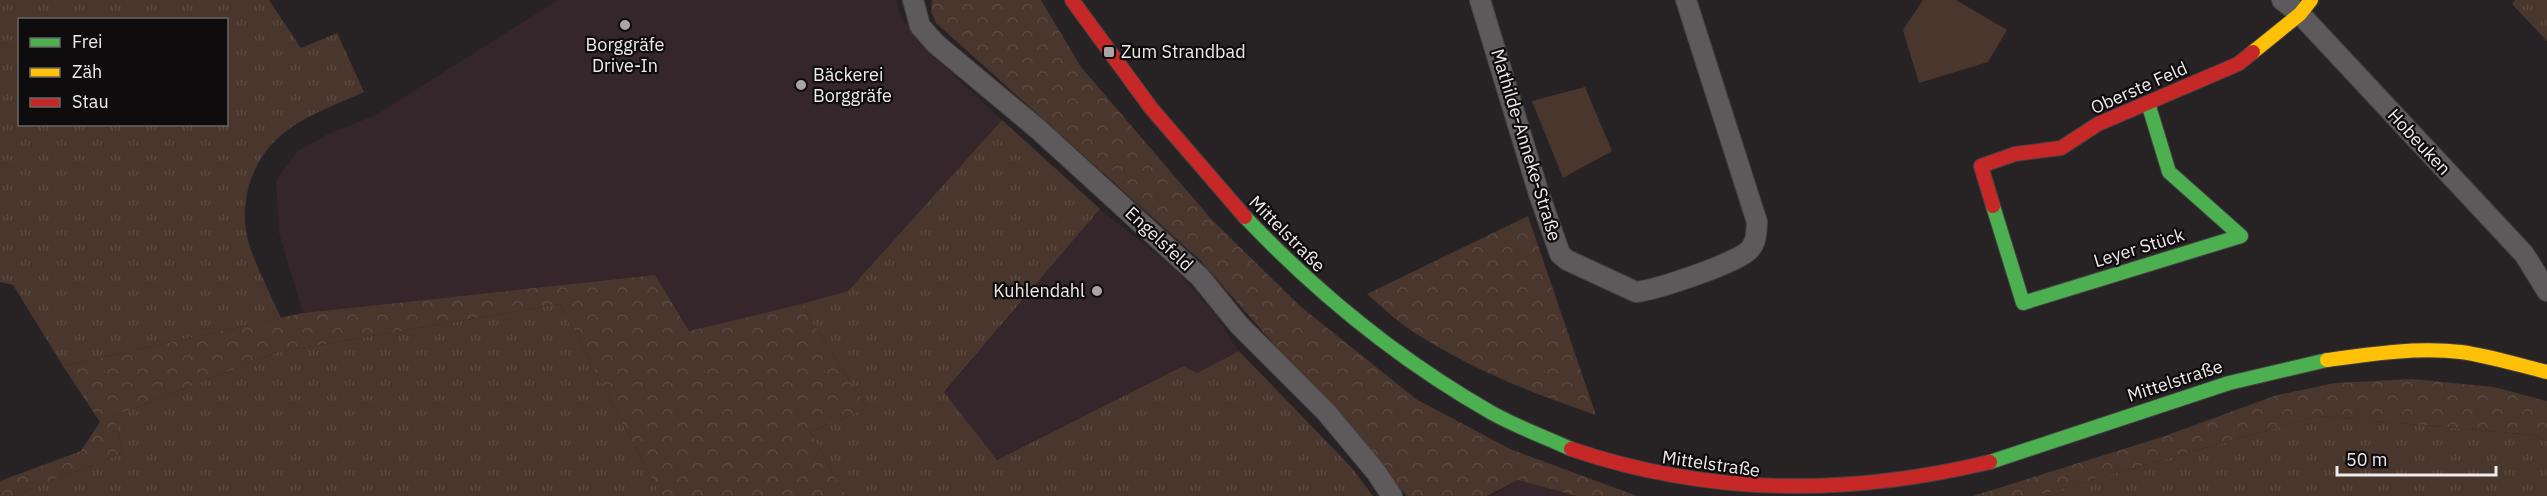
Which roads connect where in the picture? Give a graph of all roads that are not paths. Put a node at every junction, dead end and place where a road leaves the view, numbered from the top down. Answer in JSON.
{"nodes":[{"id":1,"x":913,"y":0,"type":"edge"},
{"id":2,"x":1072,"y":0,"type":"edge"},
{"id":3,"x":1480,"y":0,"type":"edge"},
{"id":4,"x":1686,"y":0,"type":"edge"},
{"id":5,"x":2282,"y":0,"type":"edge"},
{"id":6,"x":2305,"y":7,"type":"edge"},
{"id":7,"x":2148,"y":103,"type":"junction"},
{"id":8,"x":1981,"y":166,"type":"joint"},
{"id":9,"x":2547,"y":291,"type":"edge"},
{"id":10,"x":2547,"y":372,"type":"edge"},
{"id":11,"x":1392,"y":496,"type":"edge"}],
"edges":[{"from":1,"to":11,"type":"street","name":"Engelsfeld"},
{"from":2,"to":10,"type":"main road","name":"Mittelstraße"},
{"from":3,"to":4,"type":"street","name":"Mathilde-Anneke-Straße"},
{"from":5,"to":6,"type":"street","name":"Hobeuken"},
{"from":6,"to":7,"type":"main road","name":"Oberste Feld"},
{"from":6,"to":9,"type":"street","name":"Hobeuken"},
{"from":7,"to":8,"type":"main road","name":"Oberste Feld"},
{"from":7,"to":8,"type":"main road","name":"Leyer Stück"}]}
